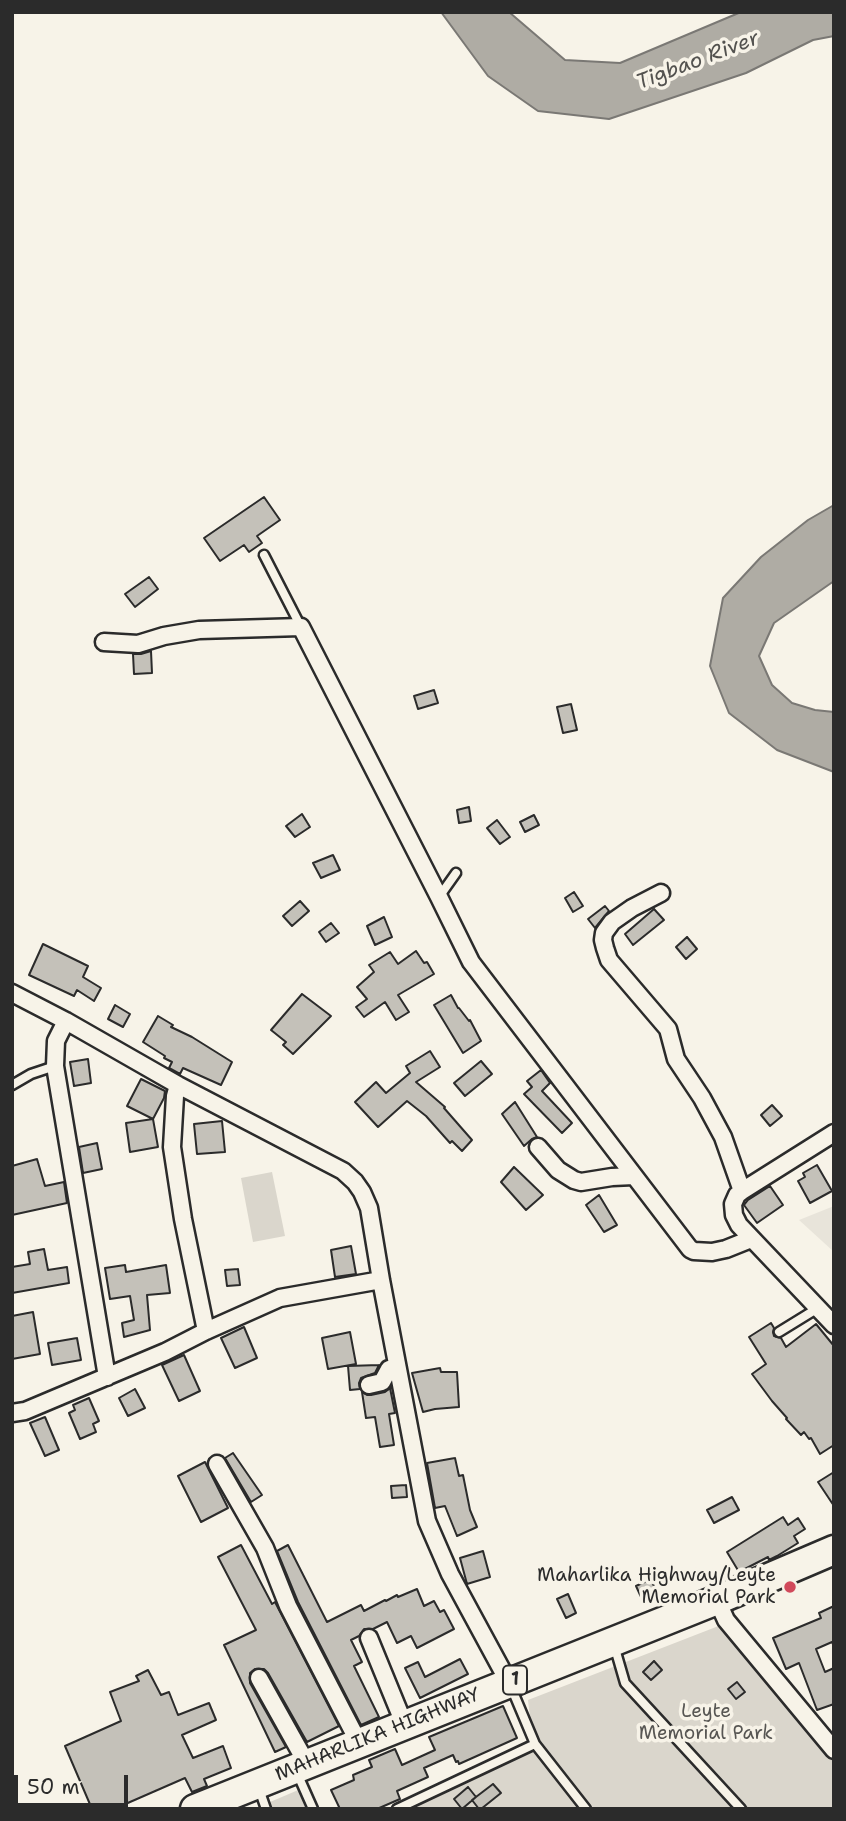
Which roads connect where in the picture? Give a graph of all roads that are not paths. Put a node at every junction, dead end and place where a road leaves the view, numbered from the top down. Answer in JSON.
{"nodes":[{"id":1,"x":264,"y":555,"type":"dead end"},
{"id":2,"x":301,"y":627,"type":"junction"},
{"id":3,"x":104,"y":642,"type":"dead end"},
{"id":4,"x":456,"y":873,"type":"dead end"},
{"id":5,"x":662,"y":893,"type":"dead end"},
{"id":6,"x":439,"y":897,"type":"junction"},
{"id":7,"x":12,"y":993,"type":"edge"},
{"id":8,"x":66,"y":1021,"type":"junction"},
{"id":9,"x":55,"y":1066,"type":"junction"},
{"id":10,"x":12,"y":1085,"type":"edge"},
{"id":11,"x":178,"y":1085,"type":"junction"},
{"id":12,"x":834,"y":1133,"type":"edge"},
{"id":13,"x":538,"y":1147,"type":"dead end"},
{"id":14,"x":634,"y":1176,"type":"junction"},
{"id":15,"x":742,"y":1191,"type":"junction"},
{"id":16,"x":751,"y":1239,"type":"junction"},
{"id":17,"x":381,"y":1280,"type":"junction"},
{"id":18,"x":818,"y":1308,"type":"junction"},
{"id":19,"x":834,"y":1325,"type":"edge"},
{"id":20,"x":206,"y":1331,"type":"junction"},
{"id":21,"x":779,"y":1332,"type":"dead end"},
{"id":22,"x":397,"y":1367,"type":"junction"},
{"id":23,"x":107,"y":1377,"type":"junction"},
{"id":24,"x":369,"y":1385,"type":"dead end"},
{"id":25,"x":12,"y":1413,"type":"edge"},
{"id":26,"x":217,"y":1464,"type":"dead end"},
{"id":27,"x":834,"y":1550,"type":"edge"},
{"id":28,"x":717,"y":1601,"type":"junction"},
{"id":29,"x":369,"y":1638,"type":"dead end"},
{"id":30,"x":614,"y":1641,"type":"junction"},
{"id":31,"x":259,"y":1678,"type":"dead end"},
{"id":32,"x":509,"y":1683,"type":"junction"},
{"id":33,"x":405,"y":1726,"type":"junction"},
{"id":34,"x":359,"y":1743,"type":"junction"},
{"id":35,"x":536,"y":1744,"type":"junction"},
{"id":36,"x":834,"y":1750,"type":"edge"},
{"id":37,"x":301,"y":1767,"type":"junction"},
{"id":38,"x":262,"y":1796,"type":"edge"},
{"id":39,"x":230,"y":1802,"type":"edge"},
{"id":40,"x":195,"y":1809,"type":"edge"},
{"id":41,"x":313,"y":1809,"type":"edge"},
{"id":42,"x":397,"y":1809,"type":"edge"},
{"id":43,"x":586,"y":1809,"type":"edge"},
{"id":44,"x":741,"y":1809,"type":"edge"}],
"edges":[{"from":1,"to":2,"type":"lane"},
{"from":2,"to":3,"type":"street"},
{"from":2,"to":6,"type":"street"},
{"from":4,"to":6,"type":"lane"},
{"from":5,"to":15,"type":"street"},
{"from":6,"to":14,"type":"street"},
{"from":7,"to":8,"type":"street"},
{"from":8,"to":9,"type":"street"},
{"from":8,"to":11,"type":"street"},
{"from":9,"to":10,"type":"lane"},
{"from":9,"to":23,"type":"street"},
{"from":11,"to":17,"type":"street"},
{"from":11,"to":20,"type":"street"},
{"from":12,"to":15,"type":"street"},
{"from":13,"to":14,"type":"street"},
{"from":14,"to":16,"type":"street"},
{"from":15,"to":16,"type":"street"},
{"from":16,"to":18,"type":"street"},
{"from":17,"to":20,"type":"street"},
{"from":17,"to":22,"type":"street"},
{"from":18,"to":19,"type":"street"},
{"from":18,"to":21,"type":"lane"},
{"from":20,"to":23,"type":"street"},
{"from":22,"to":24,"type":"street"},
{"from":22,"to":32,"type":"street"},
{"from":23,"to":25,"type":"street"},
{"from":26,"to":34,"type":"street"},
{"from":27,"to":28,"type":"highway","name":"MAHARLIKA HIGHWAY","number":"1"},
{"from":28,"to":30,"type":"highway","name":"MAHARLIKA HIGHWAY","number":"1"},
{"from":28,"to":36,"type":"street"},
{"from":29,"to":33,"type":"street"},
{"from":30,"to":32,"type":"highway","name":"MAHARLIKA HIGHWAY","number":"1"},
{"from":30,"to":44,"type":"lane"},
{"from":31,"to":37,"type":"street"},
{"from":32,"to":33,"type":"highway","name":"MAHARLIKA HIGHWAY","number":"1"},
{"from":32,"to":35,"type":"lane"},
{"from":33,"to":34,"type":"highway","name":"MAHARLIKA HIGHWAY","number":"1"},
{"from":34,"to":37,"type":"highway","name":"MAHARLIKA HIGHWAY","number":"1"},
{"from":35,"to":42,"type":"lane"},
{"from":35,"to":43,"type":"lane"},
{"from":37,"to":38,"type":"highway","name":"MAHARLIKA HIGHWAY","number":"1"},
{"from":37,"to":41,"type":"lane"},
{"from":38,"to":39,"type":"highway","name":"MAHARLIKA HIGHWAY","number":"1"},
{"from":39,"to":40,"type":"highway","name":"MAHARLIKA HIGHWAY","number":"1"}]}
